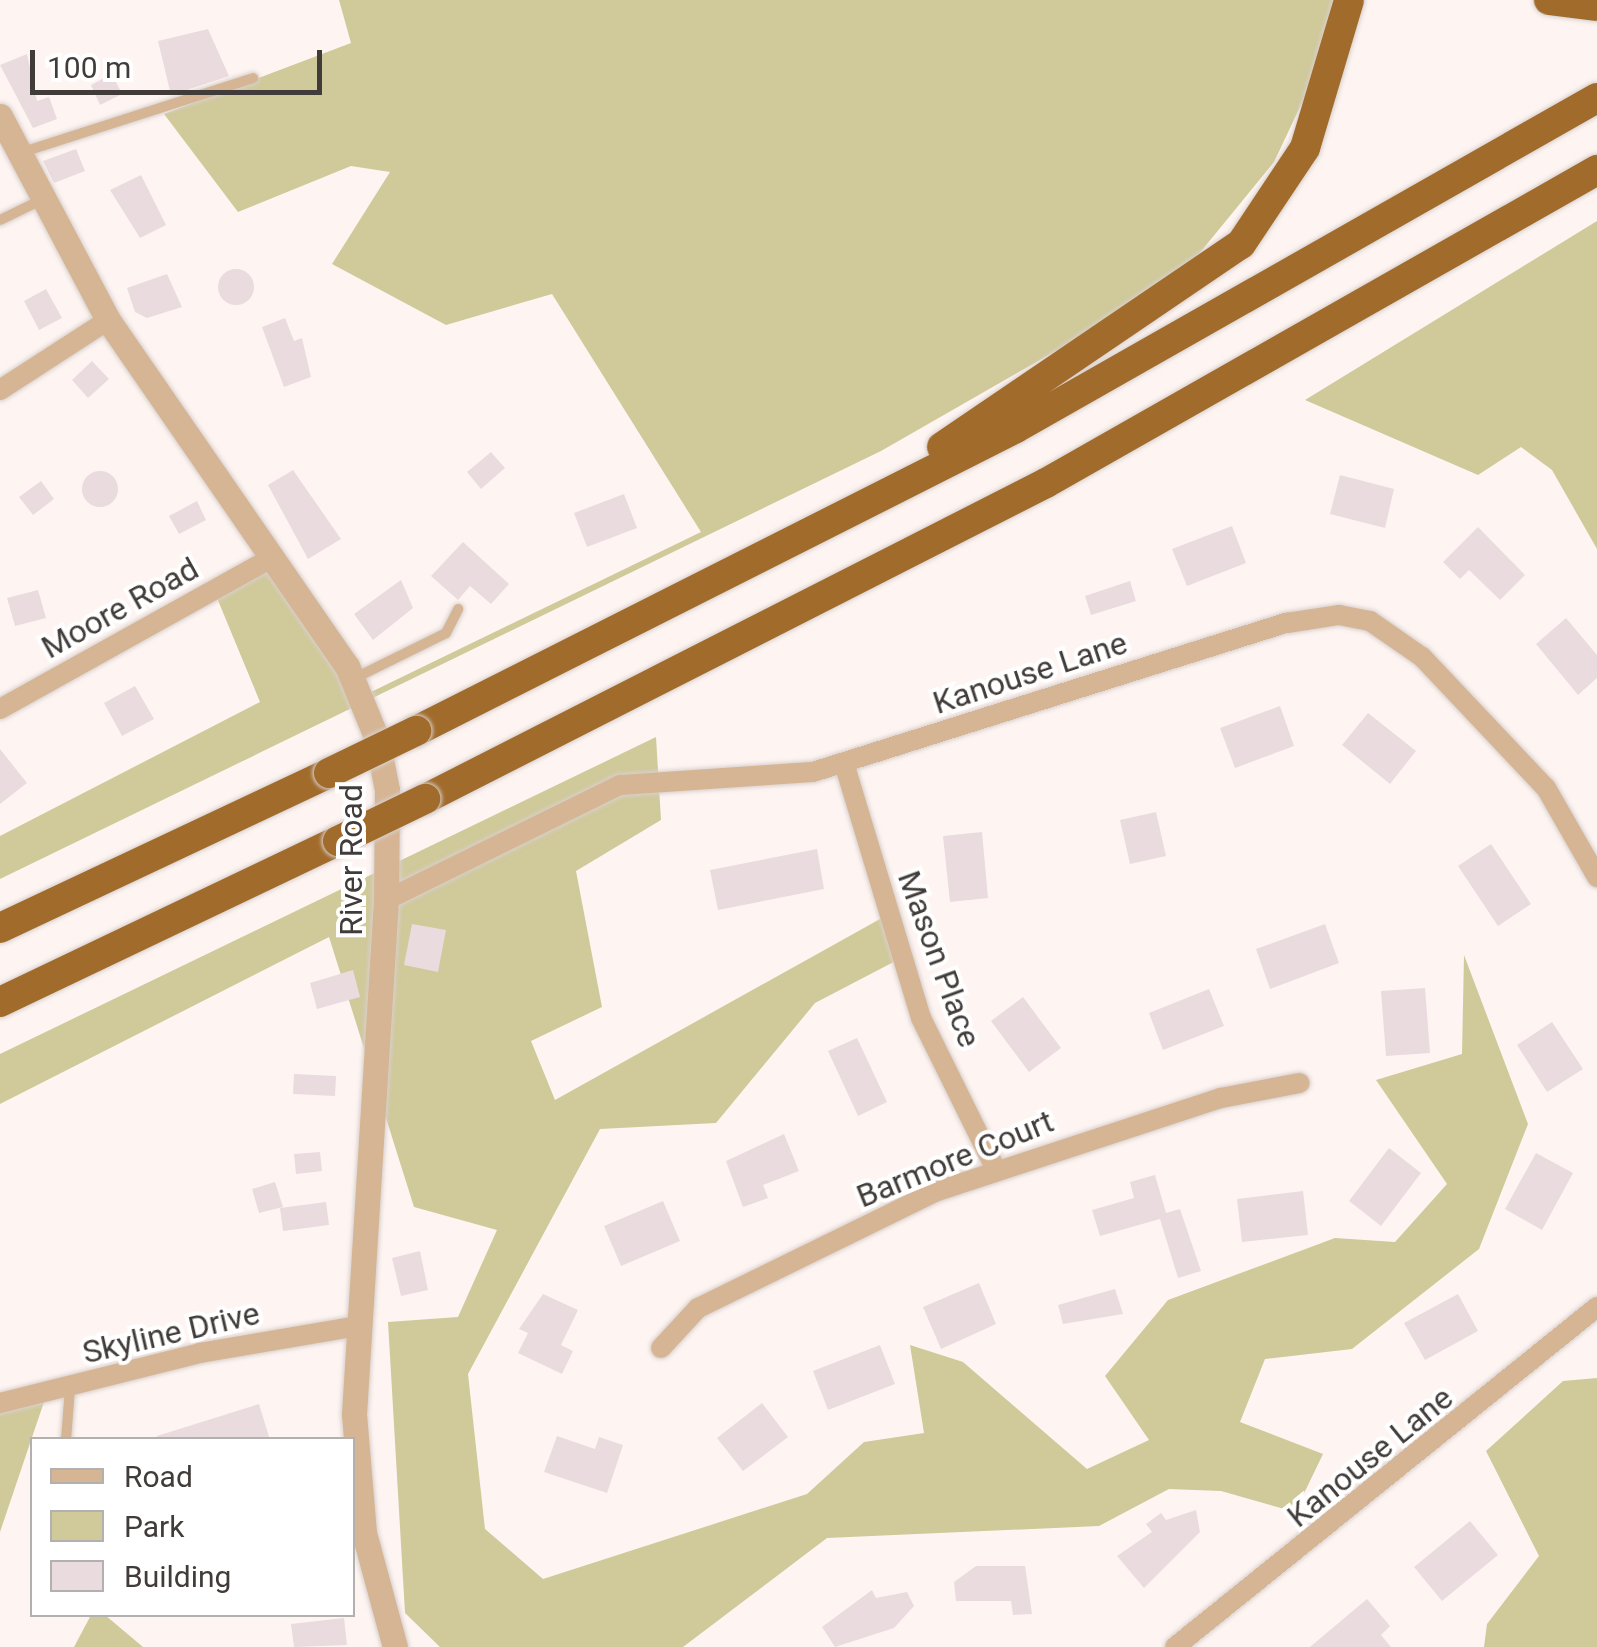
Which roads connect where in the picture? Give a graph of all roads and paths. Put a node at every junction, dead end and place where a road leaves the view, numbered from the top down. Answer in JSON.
{"nodes":[{"id":1,"x":1350,"y":0,"type":"edge"},
{"id":2,"x":1549,"y":0,"type":"edge"},
{"id":3,"x":1597,"y":6,"type":"edge"},
{"id":4,"x":254,"y":78,"type":"dead end"},
{"id":5,"x":1597,"y":98,"type":"edge"},
{"id":6,"x":0,"y":116,"type":"edge"},
{"id":7,"x":19,"y":153,"type":"junction"},
{"id":8,"x":1597,"y":170,"type":"edge"},
{"id":9,"x":42,"y":200,"type":"junction"},
{"id":10,"x":0,"y":220,"type":"edge"},
{"id":11,"x":108,"y":320,"type":"junction"},
{"id":12,"x":0,"y":390,"type":"edge"},
{"id":13,"x":270,"y":560,"type":"junction"},
{"id":14,"x":765,"y":560,"type":"junction"},
{"id":15,"x":458,"y":608,"type":"dead end"},
{"id":16,"x":352,"y":679,"type":"junction"},
{"id":17,"x":0,"y":709,"type":"edge"},
{"id":18,"x":844,"y":763,"type":"junction"},
{"id":19,"x":1597,"y":877,"type":"edge"},
{"id":20,"x":386,"y":900,"type":"junction"},
{"id":21,"x":0,"y":928,"type":"edge"},
{"id":22,"x":0,"y":1002,"type":"edge"},
{"id":23,"x":1300,"y":1083,"type":"dead end"},
{"id":24,"x":994,"y":1168,"type":"junction"},
{"id":25,"x":1597,"y":1307,"type":"edge"},
{"id":26,"x":358,"y":1326,"type":"junction"},
{"id":27,"x":661,"y":1348,"type":"dead end"},
{"id":28,"x":70,"y":1388,"type":"junction"},
{"id":29,"x":0,"y":1404,"type":"edge"},
{"id":30,"x":66,"y":1437,"type":"edge"},
{"id":31,"x":395,"y":1647,"type":"edge"},
{"id":32,"x":1175,"y":1647,"type":"edge"}],
"edges":[{"from":1,"to":14,"type":"highway"},
{"from":2,"to":3,"type":"highway"},
{"from":4,"to":7,"type":"lane"},
{"from":5,"to":14,"type":"highway"},
{"from":6,"to":7,"type":"street","name":"River Road"},
{"from":7,"to":9,"type":"street","name":"River Road"},
{"from":8,"to":22,"type":"highway","bridge":true},
{"from":9,"to":10,"type":"lane"},
{"from":9,"to":11,"type":"street","name":"River Road"},
{"from":11,"to":12,"type":"street"},
{"from":11,"to":13,"type":"street","name":"River Road"},
{"from":13,"to":16,"type":"street","name":"River Road"},
{"from":13,"to":17,"type":"street","name":"Moore Road"},
{"from":14,"to":21,"type":"highway","bridge":true},
{"from":15,"to":16,"type":"lane"},
{"from":16,"to":20,"type":"street","name":"River Road"},
{"from":18,"to":19,"type":"street","name":"Kanouse Lane"},
{"from":18,"to":20,"type":"street","name":"Kanouse Lane"},
{"from":18,"to":24,"type":"street","name":"Mason Place"},
{"from":20,"to":26,"type":"street","name":"River Road"},
{"from":23,"to":24,"type":"street","name":"Barmore Court"},
{"from":24,"to":27,"type":"street","name":"Barmore Court"},
{"from":25,"to":32,"type":"street","name":"Kanouse Lane"},
{"from":26,"to":28,"type":"street","name":"Skyline Drive"},
{"from":26,"to":31,"type":"street","name":"River Road"},
{"from":28,"to":29,"type":"street","name":"Skyline Drive"},
{"from":28,"to":30,"type":"lane"}]}
